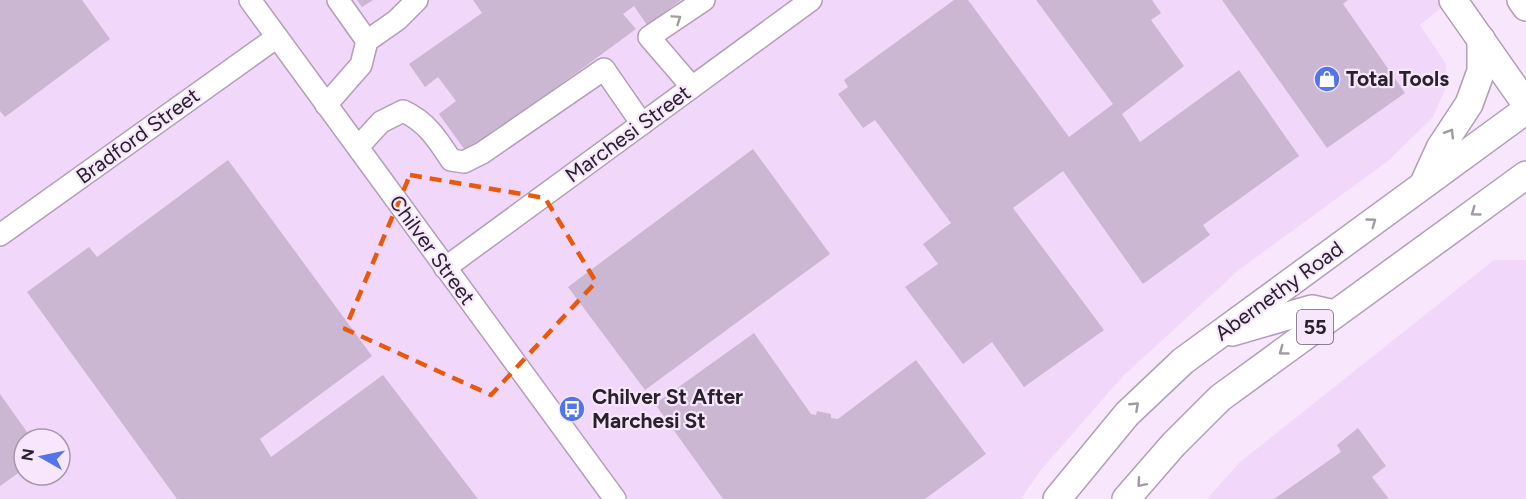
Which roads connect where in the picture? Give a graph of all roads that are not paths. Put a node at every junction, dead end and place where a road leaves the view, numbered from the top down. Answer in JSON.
{"nodes":[{"id":1,"x":250,"y":0,"type":"edge"},
{"id":2,"x":338,"y":0,"type":"edge"},
{"id":3,"x":417,"y":0,"type":"edge"},
{"id":4,"x":704,"y":0,"type":"edge"},
{"id":5,"x":811,"y":0,"type":"edge"},
{"id":6,"x":1453,"y":0,"type":"edge"},
{"id":7,"x":1521,"y":0,"type":"edge"},
{"id":8,"x":1526,"y":7,"type":"edge"},
{"id":9,"x":277,"y":37,"type":"junction"},
{"id":10,"x":1481,"y":39,"type":"junction"},
{"id":11,"x":367,"y":41,"type":"junction"},
{"id":12,"x":692,"y":87,"type":"junction"},
{"id":13,"x":1526,"y":104,"type":"edge"},
{"id":14,"x":326,"y":105,"type":"junction"},
{"id":15,"x":1526,"y":110,"type":"edge"},
{"id":16,"x":642,"y":124,"type":"junction"},
{"id":17,"x":358,"y":147,"type":"junction"},
{"id":18,"x":1526,"y":175,"type":"edge"},
{"id":19,"x":1423,"y":185,"type":"junction"},
{"id":20,"x":1513,"y":195,"type":"edge"},
{"id":21,"x":0,"y":235,"type":"edge"},
{"id":22,"x":446,"y":268,"type":"junction"},
{"id":23,"x":1334,"y":314,"type":"junction"},
{"id":24,"x":1219,"y":335,"type":"junction"},
{"id":25,"x":615,"y":499,"type":"edge"},
{"id":26,"x":1058,"y":499,"type":"edge"},
{"id":27,"x":1126,"y":499,"type":"edge"}],
"edges":[{"from":1,"to":9,"type":"street","name":"Chilver Street"},
{"from":2,"to":11,"type":"street"},
{"from":3,"to":11,"type":"street"},
{"from":12,"to":4,"type":"street","one_way":true},
{"from":5,"to":12,"type":"street","name":"Marchesi Street"},
{"from":6,"to":10,"type":"main road"},
{"from":7,"to":8,"type":"main road"},
{"from":9,"to":14,"type":"street","name":"Chilver Street"},
{"from":9,"to":21,"type":"street","name":"Bradford Street"},
{"from":10,"to":13,"type":"main road"},
{"from":19,"to":10,"type":"main road","one_way":true},
{"from":11,"to":14,"type":"street"},
{"from":12,"to":16,"type":"street","name":"Marchesi Street"},
{"from":14,"to":17,"type":"street","name":"Chilver Street"},
{"from":15,"to":19,"type":"main road","name":"Abernethy Road","number":"55"},
{"from":16,"to":17,"type":"street"},
{"from":16,"to":22,"type":"street","name":"Marchesi Street"},
{"from":17,"to":22,"type":"street","name":"Chilver Street"},
{"from":18,"to":20,"type":"main road","number":"55"},
{"from":24,"to":19,"type":"main road","name":"Abernethy Road","number":"55","one_way":true},
{"from":20,"to":23,"type":"main road","number":"55","one_way":true},
{"from":22,"to":25,"type":"street","name":"Chilver Street"},
{"from":23,"to":24,"type":"main road"},
{"from":23,"to":27,"type":"main road","number":"55","one_way":true},
{"from":26,"to":24,"type":"main road","name":"Abernethy Road","number":"55","one_way":true}]}
